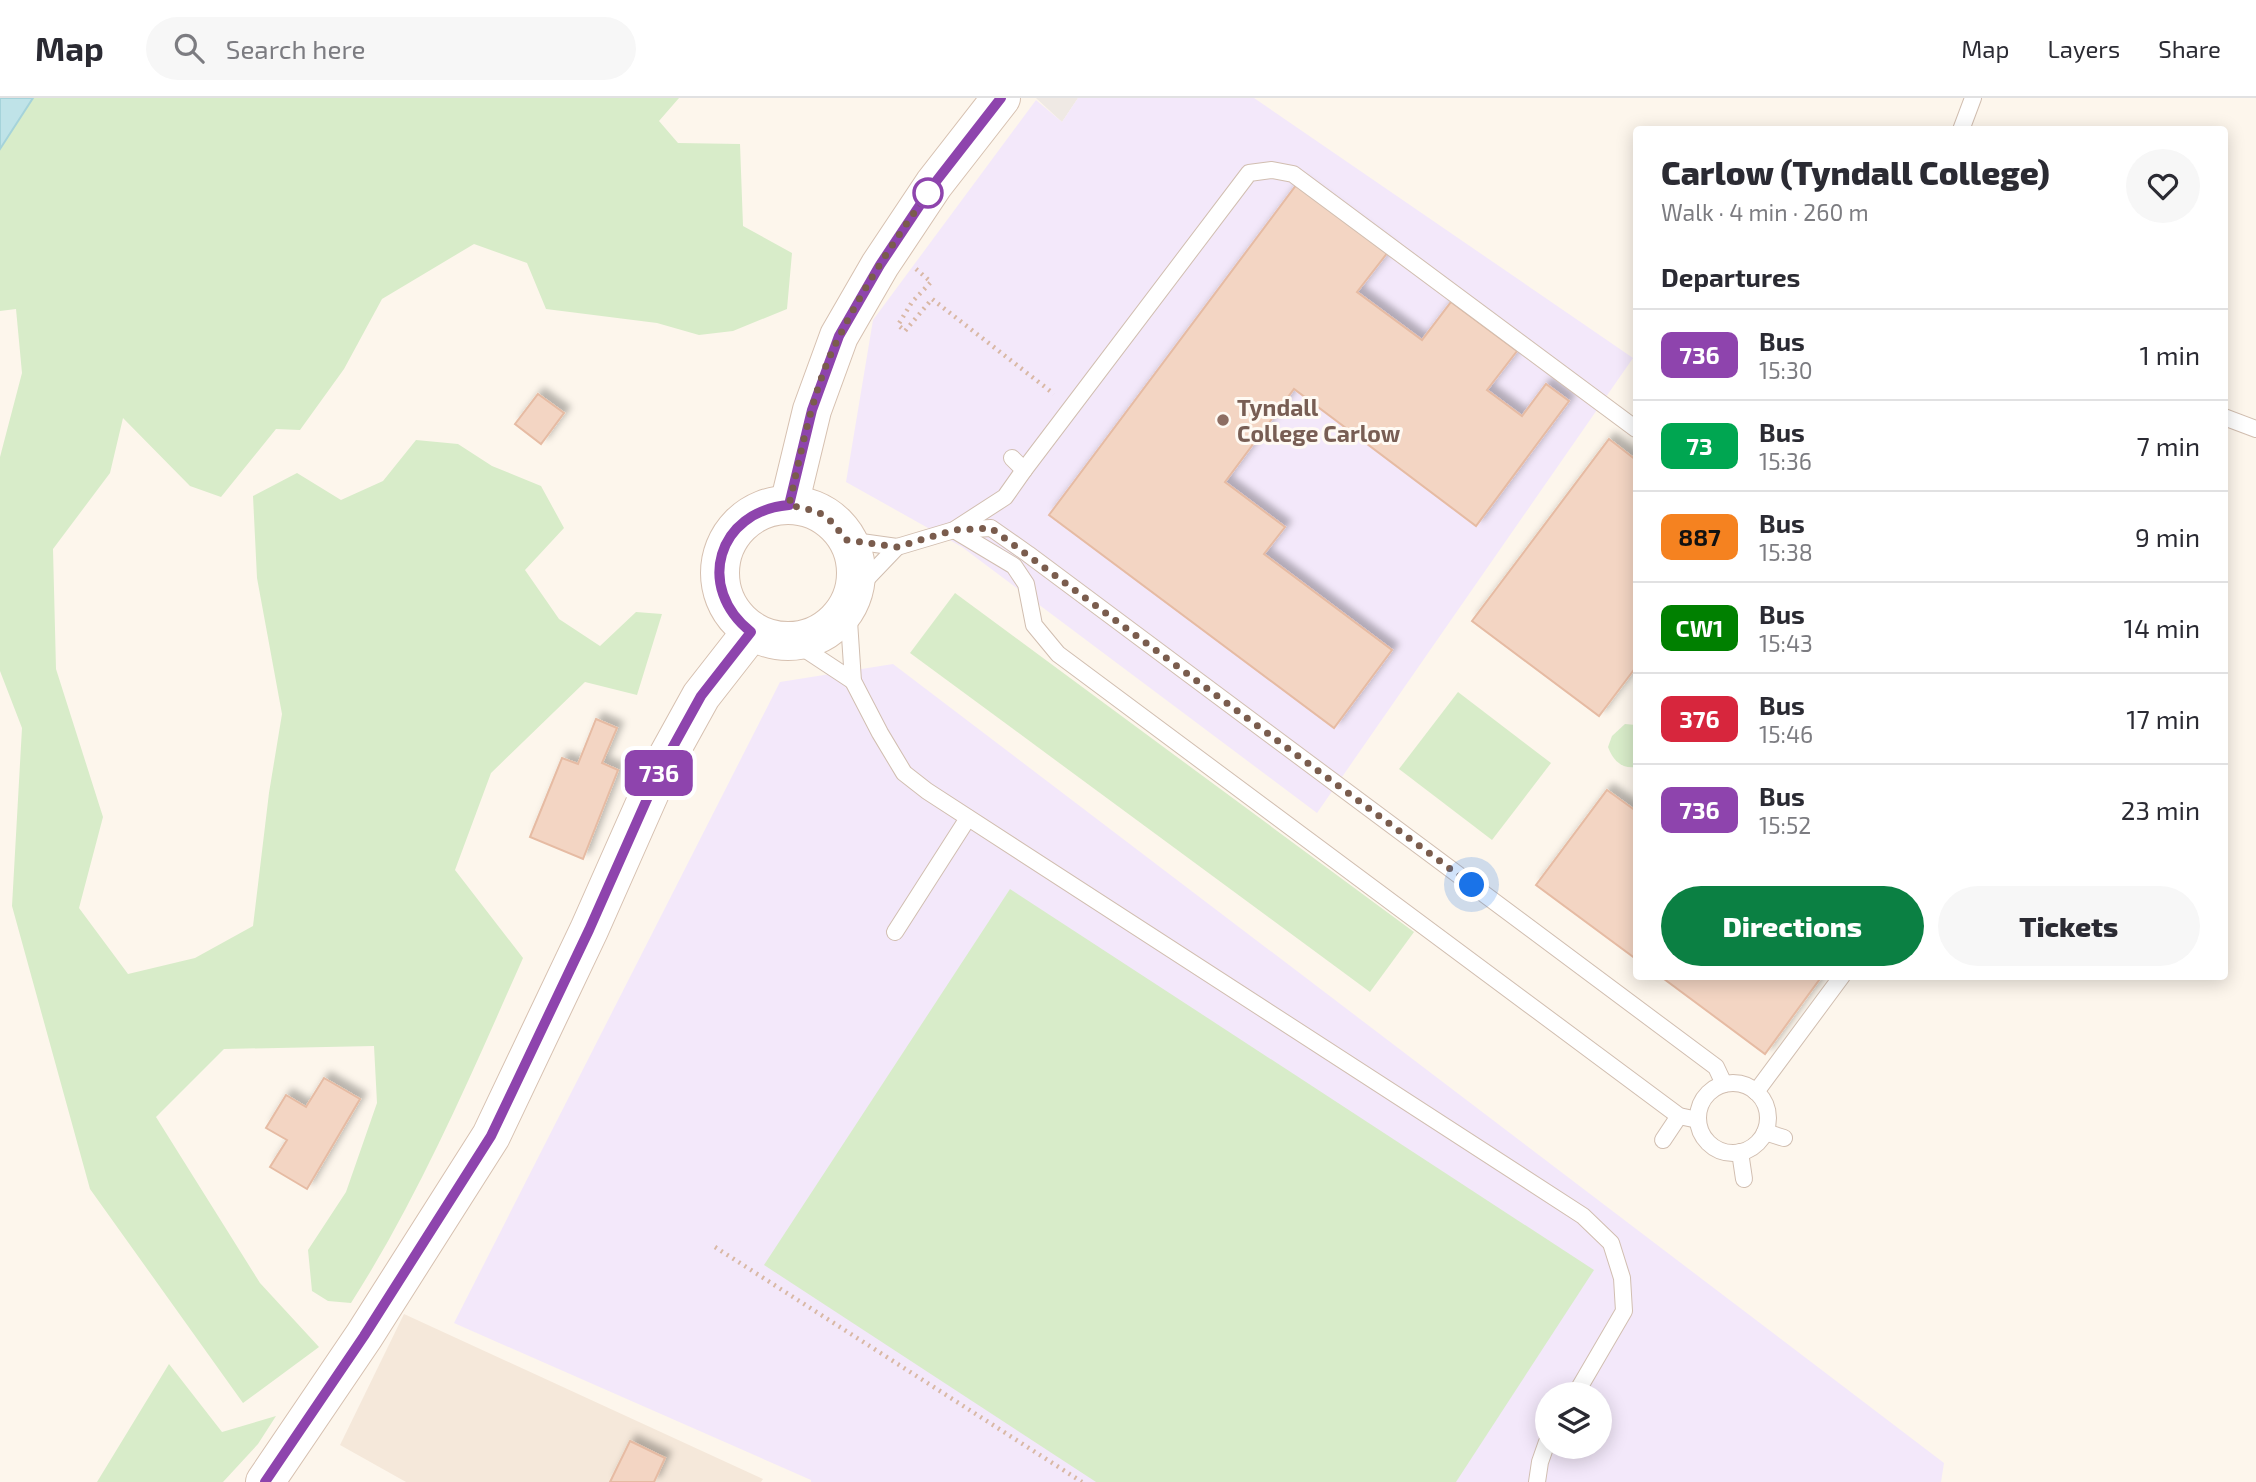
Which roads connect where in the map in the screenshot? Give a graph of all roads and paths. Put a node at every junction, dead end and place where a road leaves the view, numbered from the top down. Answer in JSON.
{"nodes":[{"id":1,"x":1001,"y":98,"type":"edge"},
{"id":2,"x":1973,"y":98,"type":"edge"},
{"id":3,"x":1962,"y":126,"type":"edge"},
{"id":4,"x":890,"y":249,"type":"junction"},
{"id":5,"x":1072,"y":408,"type":"junction"},
{"id":6,"x":2228,"y":418,"type":"edge"},
{"id":7,"x":1633,"y":427,"type":"edge"},
{"id":8,"x":2256,"y":429,"type":"edge"},
{"id":9,"x":1012,"y":458,"type":"dead end"},
{"id":10,"x":1024,"y":470,"type":"junction"},
{"id":11,"x":789,"y":505,"type":"junction"},
{"id":12,"x":954,"y":530,"type":"junction"},
{"id":13,"x":847,"y":540,"type":"junction"},
{"id":14,"x":897,"y":547,"type":"junction"},
{"id":15,"x":851,"y":599,"type":"junction"},
{"id":16,"x":751,"y":632,"type":"junction"},
{"id":17,"x":794,"y":642,"type":"junction"},
{"id":18,"x":853,"y":681,"type":"junction"},
{"id":19,"x":968,"y":818,"type":"junction"},
{"id":20,"x":895,"y":932,"type":"dead end"},
{"id":21,"x":1839,"y":980,"type":"edge"},
{"id":22,"x":1724,"y":1084,"type":"junction"},
{"id":23,"x":1756,"y":1092,"type":"junction"},
{"id":24,"x":1679,"y":1116,"type":"junction"},
{"id":25,"x":1698,"y":1120,"type":"junction"},
{"id":26,"x":1765,"y":1132,"type":"junction"},
{"id":27,"x":1784,"y":1138,"type":"dead end"},
{"id":28,"x":1662,"y":1140,"type":"dead end"},
{"id":29,"x":1740,"y":1152,"type":"junction"},
{"id":30,"x":1744,"y":1179,"type":"dead end"},
{"id":31,"x":715,"y":1247,"type":"dead end"},
{"id":32,"x":1583,"y":1382,"type":"edge"},
{"id":33,"x":1541,"y":1459,"type":"edge"},
{"id":34,"x":265,"y":1482,"type":"edge"},
{"id":35,"x":1082,"y":1482,"type":"edge"},
{"id":36,"x":1537,"y":1482,"type":"edge"}],
"edges":[{"from":1,"to":4,"type":"main road"},
{"from":2,"to":3,"type":"lane"},
{"from":4,"to":5,"type":"path"},
{"from":4,"to":11,"type":"main road"},
{"from":5,"to":7,"type":"lane"},
{"from":5,"to":10,"type":"lane"},
{"from":6,"to":8,"type":"lane"},
{"from":9,"to":10,"type":"lane"},
{"from":10,"to":12,"type":"lane"},
{"from":11,"to":13,"type":"main road"},
{"from":11,"to":16,"type":"main road"},
{"from":12,"to":14,"type":"lane"},
{"from":12,"to":22,"type":"lane"},
{"from":12,"to":24,"type":"lane"},
{"from":13,"to":14,"type":"lane"},
{"from":13,"to":15,"type":"main road"},
{"from":14,"to":15,"type":"lane"},
{"from":15,"to":17,"type":"main road"},
{"from":15,"to":18,"type":"lane"},
{"from":16,"to":17,"type":"main road"},
{"from":16,"to":34,"type":"main road"},
{"from":17,"to":18,"type":"lane"},
{"from":18,"to":19,"type":"lane"},
{"from":19,"to":20,"type":"lane"},
{"from":19,"to":32,"type":"lane"},
{"from":21,"to":23,"type":"lane"},
{"from":22,"to":23,"type":"lane"},
{"from":22,"to":25,"type":"lane"},
{"from":23,"to":26,"type":"lane"},
{"from":24,"to":25,"type":"lane"},
{"from":24,"to":28,"type":"lane"},
{"from":25,"to":29,"type":"lane"},
{"from":26,"to":27,"type":"lane"},
{"from":26,"to":29,"type":"lane"},
{"from":29,"to":30,"type":"lane"},
{"from":31,"to":35,"type":"path"},
{"from":33,"to":36,"type":"lane"}]}
